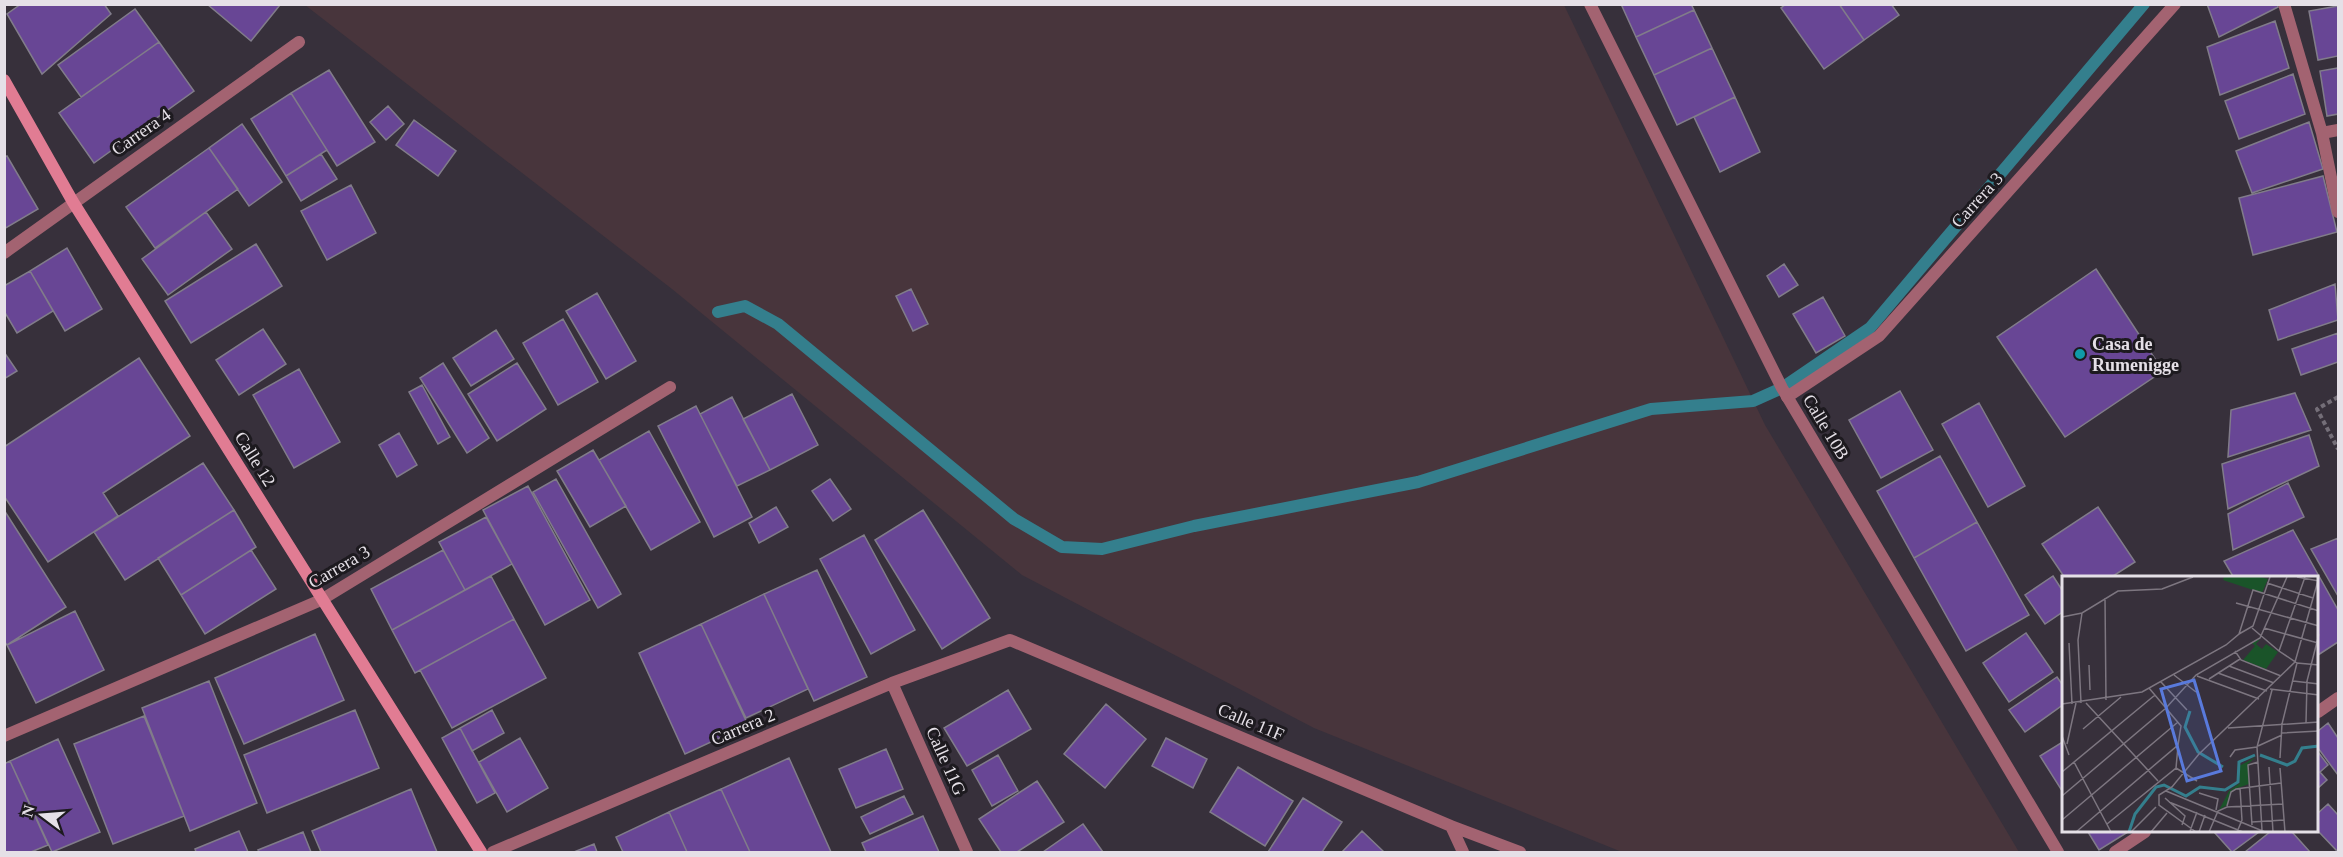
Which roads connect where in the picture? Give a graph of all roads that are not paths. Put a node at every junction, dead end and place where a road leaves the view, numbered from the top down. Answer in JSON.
{"nodes":[{"id":1,"x":1590,"y":4,"type":"edge"},
{"id":2,"x":2175,"y":4,"type":"edge"},
{"id":3,"x":2284,"y":4,"type":"edge"},
{"id":4,"x":299,"y":42,"type":"dead end"},
{"id":5,"x":4,"y":81,"type":"edge"},
{"id":6,"x":2338,"y":130,"type":"edge"},
{"id":7,"x":2322,"y":133,"type":"junction"},
{"id":8,"x":73,"y":202,"type":"junction"},
{"id":9,"x":2338,"y":212,"type":"edge"},
{"id":10,"x":4,"y":253,"type":"edge"},
{"id":11,"x":670,"y":387,"type":"dead end"},
{"id":12,"x":1787,"y":397,"type":"junction"},
{"id":13,"x":321,"y":600,"type":"junction"},
{"id":14,"x":1010,"y":640,"type":"joint"},
{"id":15,"x":892,"y":683,"type":"junction"},
{"id":16,"x":2338,"y":698,"type":"edge"},
{"id":17,"x":2319,"y":711,"type":"edge"},
{"id":18,"x":4,"y":736,"type":"edge"},
{"id":19,"x":1451,"y":826,"type":"junction"},
{"id":20,"x":2142,"y":833,"type":"edge"},
{"id":21,"x":481,"y":852,"type":"edge"},
{"id":22,"x":493,"y":852,"type":"edge"},
{"id":23,"x":967,"y":852,"type":"edge"},
{"id":24,"x":1463,"y":852,"type":"edge"},
{"id":25,"x":1520,"y":852,"type":"edge"},
{"id":26,"x":2058,"y":852,"type":"edge"},
{"id":27,"x":2115,"y":852,"type":"edge"}],
"edges":[{"from":1,"to":12,"type":"street","name":"Calle 10B"},
{"from":2,"to":12,"type":"street","name":"Carrera 3"},
{"from":3,"to":7,"type":"street"},
{"from":4,"to":8,"type":"street","name":"Carrera 4"},
{"from":5,"to":8,"type":"street","name":"Calle 12"},
{"from":6,"to":7,"type":"street"},
{"from":7,"to":9,"type":"street"},
{"from":8,"to":10,"type":"street","name":"Carrera 4"},
{"from":8,"to":13,"type":"street","name":"Calle 12"},
{"from":11,"to":13,"type":"street","name":"Carrera 3"},
{"from":12,"to":26,"type":"street","name":"Calle 10B"},
{"from":13,"to":18,"type":"street","name":"Carrera 3"},
{"from":13,"to":21,"type":"street","name":"Calle 12"},
{"from":14,"to":15,"type":"street","name":"Carrera 2"},
{"from":14,"to":19,"type":"street","name":"Calle 11F"},
{"from":15,"to":22,"type":"street","name":"Carrera 2"},
{"from":15,"to":23,"type":"street","name":"Calle 11G"},
{"from":16,"to":17,"type":"street"},
{"from":19,"to":24,"type":"street"},
{"from":19,"to":25,"type":"street","name":"Calle 11F"},
{"from":20,"to":27,"type":"street"}]}
